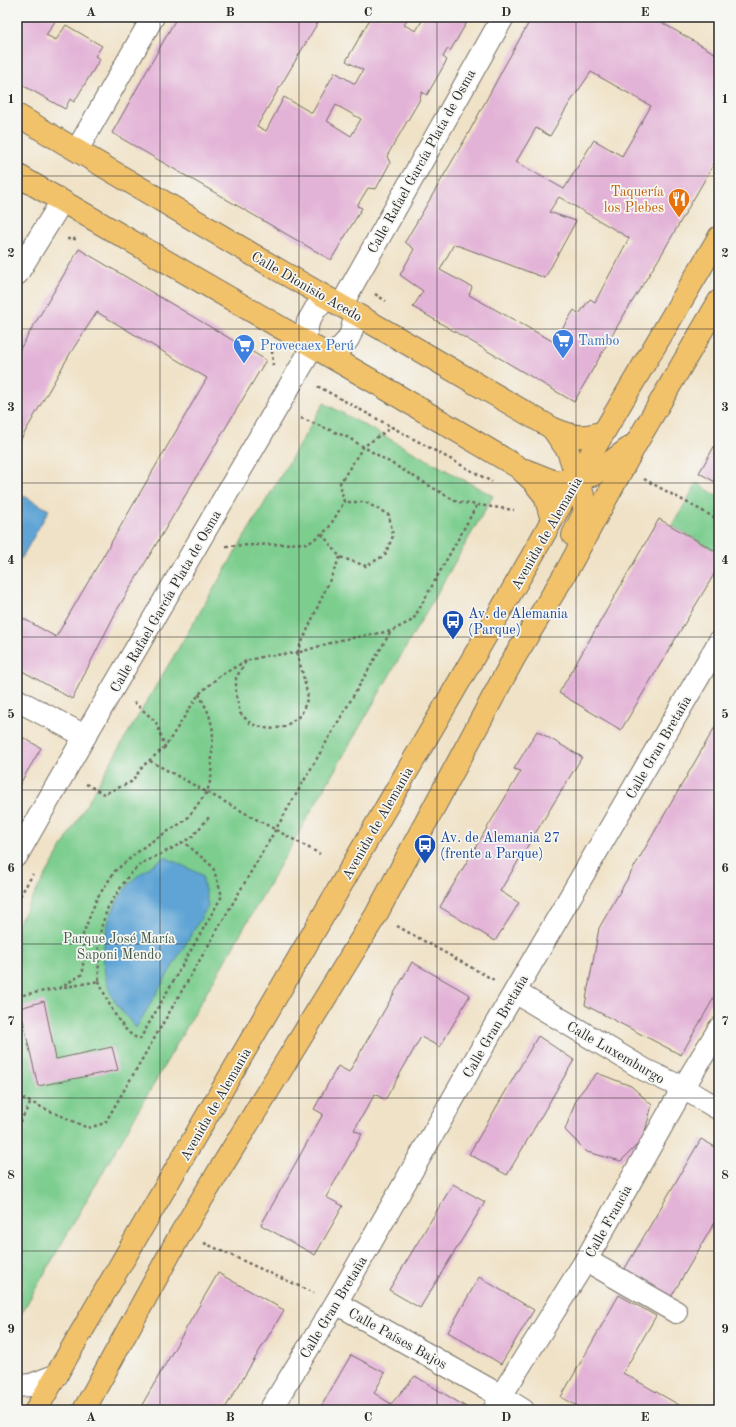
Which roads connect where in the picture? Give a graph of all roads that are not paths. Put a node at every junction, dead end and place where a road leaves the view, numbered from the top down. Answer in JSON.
{"nodes":[{"id":1,"x":153,"y":17,"type":"edge"},
{"id":2,"x":503,"y":17,"type":"edge"},
{"id":3,"x":17,"y":115,"type":"edge"},
{"id":4,"x":77,"y":150,"type":"junction"},
{"id":5,"x":17,"y":174,"type":"edge"},
{"id":6,"x":62,"y":201,"type":"junction"},
{"id":7,"x":719,"y":237,"type":"edge"},
{"id":8,"x":17,"y":274,"type":"edge"},
{"id":9,"x":719,"y":301,"type":"edge"},
{"id":10,"x":342,"y":306,"type":"junction"},
{"id":11,"x":316,"y":348,"type":"junction"},
{"id":12,"x":552,"y":428,"type":"junction"},
{"id":13,"x":604,"y":432,"type":"junction"},
{"id":14,"x":638,"y":442,"type":"junction"},
{"id":15,"x":518,"y":467,"type":"junction"},
{"id":16,"x":577,"y":478,"type":"junction"},
{"id":17,"x":552,"y":520,"type":"junction"},
{"id":18,"x":719,"y":642,"type":"edge"},
{"id":19,"x":514,"y":658,"type":"junction"},
{"id":20,"x":17,"y":700,"type":"edge"},
{"id":21,"x":85,"y":736,"type":"junction"},
{"id":22,"x":17,"y":855,"type":"edge"},
{"id":23,"x":515,"y":992,"type":"junction"},
{"id":24,"x":719,"y":1029,"type":"edge"},
{"id":25,"x":683,"y":1088,"type":"junction"},
{"id":26,"x":719,"y":1109,"type":"edge"},
{"id":27,"x":586,"y":1260,"type":"junction"},
{"id":28,"x":336,"y":1303,"type":"junction"},
{"id":29,"x":676,"y":1312,"type":"dead end"},
{"id":30,"x":57,"y":1376,"type":"junction"},
{"id":31,"x":17,"y":1386,"type":"edge"},
{"id":32,"x":496,"y":1405,"type":"edge"},
{"id":33,"x":36,"y":1410,"type":"edge"},
{"id":34,"x":84,"y":1410,"type":"edge"},
{"id":35,"x":270,"y":1410,"type":"edge"},
{"id":36,"x":523,"y":1410,"type":"edge"}],
"edges":[{"from":1,"to":4,"type":"street"},
{"from":2,"to":10,"type":"street","name":"Calle Rafael García Plata de Osma"},
{"from":3,"to":4,"type":"main road","name":"Calle Dionisio Acedo"},
{"from":4,"to":10,"type":"main road","name":"Calle Dionisio Acedo"},
{"from":5,"to":6,"type":"main road"},
{"from":6,"to":8,"type":"street"},
{"from":6,"to":11,"type":"main road"},
{"from":7,"to":13,"type":"main road","name":"Avenida de Alemania"},
{"from":9,"to":14,"type":"main road"},
{"from":10,"to":11,"type":"street"},
{"from":10,"to":11,"type":"street"},
{"from":10,"to":12,"type":"main road","name":"Calle Dionisio Acedo"},
{"from":11,"to":15,"type":"main road"},
{"from":11,"to":21,"type":"street","name":"Calle Rafael García Plata de Osma"},
{"from":12,"to":13,"type":"main road","name":"Calle Dionisio Acedo"},
{"from":12,"to":16,"type":"main road"},
{"from":13,"to":16,"type":"main road","name":"Avenida de Alemania"},
{"from":14,"to":16,"type":"main road"},
{"from":14,"to":19,"type":"main road"},
{"from":15,"to":16,"type":"main road"},
{"from":15,"to":17,"type":"main road"},
{"from":16,"to":17,"type":"main road","name":"Avenida de Alemania"},
{"from":16,"to":19,"type":"main road"},
{"from":17,"to":30,"type":"main road","name":"Avenida de Alemania"},
{"from":18,"to":23,"type":"street","name":"Calle Gran Bretaña"},
{"from":19,"to":34,"type":"main road"},
{"from":20,"to":21,"type":"street"},
{"from":21,"to":22,"type":"street","name":"Calle Rafael García Plata de Osma"},
{"from":23,"to":25,"type":"street","name":"Calle Luxemburgo"},
{"from":23,"to":28,"type":"street","name":"Calle Gran Bretaña"},
{"from":24,"to":25,"type":"street","name":"Calle Francia"},
{"from":25,"to":26,"type":"street","name":"Calle Luxemburgo"},
{"from":25,"to":27,"type":"street","name":"Calle Francia"},
{"from":27,"to":29,"type":"street"},
{"from":27,"to":32,"type":"street","name":"Calle Francia"},
{"from":28,"to":32,"type":"street","name":"Calle Países Bajos"},
{"from":28,"to":35,"type":"street","name":"Calle Gran Bretaña"},
{"from":30,"to":31,"type":"street"},
{"from":30,"to":33,"type":"main road","name":"Avenida de Alemania"},
{"from":32,"to":36,"type":"street","name":"Calle Países Bajos"}]}
